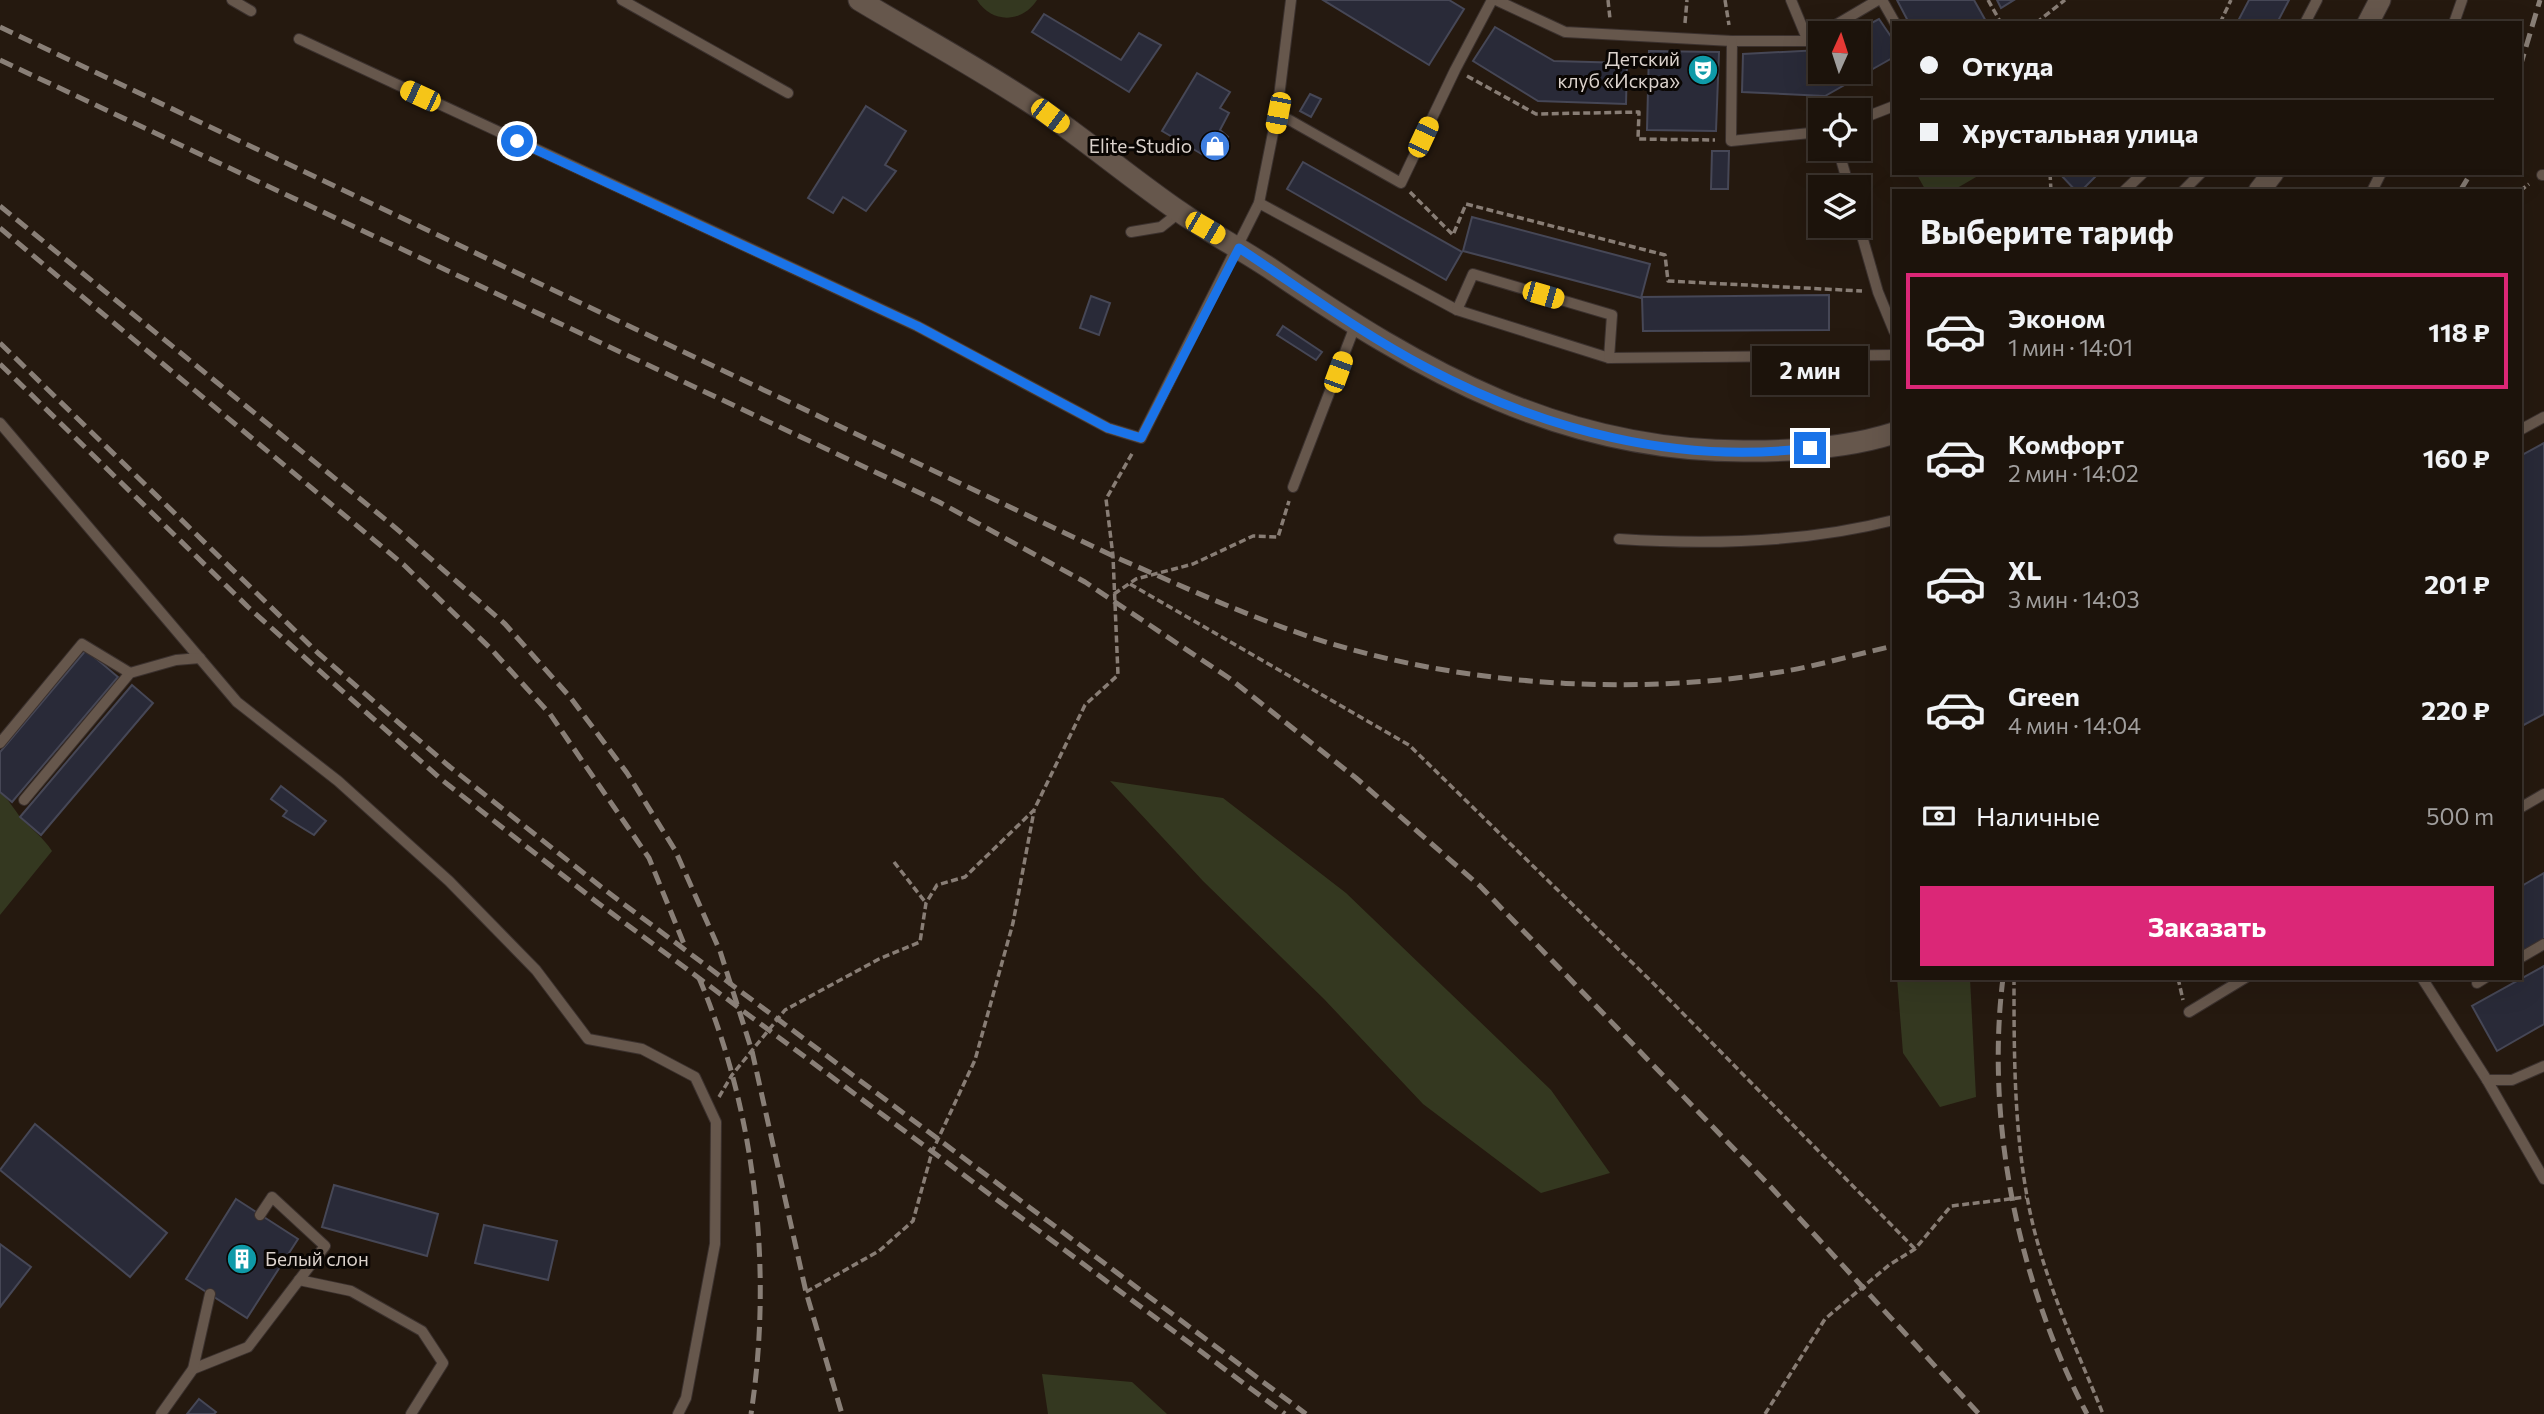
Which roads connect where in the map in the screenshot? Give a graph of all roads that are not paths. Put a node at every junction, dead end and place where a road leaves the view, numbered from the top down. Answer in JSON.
{"nodes":[{"id":1,"x":232,"y":0,"type":"edge"},
{"id":2,"x":622,"y":0,"type":"edge"},
{"id":3,"x":859,"y":0,"type":"edge"},
{"id":4,"x":1291,"y":0,"type":"edge"},
{"id":5,"x":1494,"y":0,"type":"edge"},
{"id":6,"x":1791,"y":0,"type":"edge"},
{"id":7,"x":1880,"y":0,"type":"edge"},
{"id":8,"x":2317,"y":0,"type":"edge"},
{"id":9,"x":2380,"y":0,"type":"edge"},
{"id":10,"x":2462,"y":0,"type":"edge"},
{"id":11,"x":251,"y":11,"type":"dead end"},
{"id":12,"x":1844,"y":21,"type":"edge"},
{"id":13,"x":1894,"y":21,"type":"edge"},
{"id":14,"x":2306,"y":21,"type":"edge"},
{"id":15,"x":2369,"y":21,"type":"edge"},
{"id":16,"x":2455,"y":21,"type":"edge"},
{"id":17,"x":299,"y":40,"type":"dead end"},
{"id":18,"x":1732,"y":41,"type":"junction"},
{"id":19,"x":1808,"y":41,"type":"joint"},
{"id":20,"x":788,"y":93,"type":"dead end"},
{"id":21,"x":1892,"y":107,"type":"edge"},
{"id":22,"x":1278,"y":113,"type":"junction"},
{"id":23,"x":1871,"y":115,"type":"edge"},
{"id":24,"x":1808,"y":133,"type":"edge"},
{"id":25,"x":2141,"y":175,"type":"edge"},
{"id":26,"x":2199,"y":175,"type":"edge"},
{"id":27,"x":2271,"y":175,"type":"edge"},
{"id":28,"x":2126,"y":189,"type":"edge"},
{"id":29,"x":2185,"y":189,"type":"edge"},
{"id":30,"x":2261,"y":189,"type":"edge"},
{"id":31,"x":1259,"y":203,"type":"junction"},
{"id":32,"x":1180,"y":212,"type":"junction"},
{"id":33,"x":1131,"y":232,"type":"dead end"},
{"id":34,"x":1863,"y":238,"type":"edge"},
{"id":35,"x":1239,"y":248,"type":"junction"},
{"id":36,"x":1457,"y":310,"type":"junction"},
{"id":37,"x":1355,"y":326,"type":"junction"},
{"id":38,"x":1892,"y":326,"type":"edge"},
{"id":39,"x":1892,"y":355,"type":"edge"},
{"id":40,"x":1609,"y":358,"type":"junction"},
{"id":41,"x":2544,"y":417,"type":"edge"},
{"id":42,"x":0,"y":423,"type":"edge"},
{"id":43,"x":2522,"y":429,"type":"edge"},
{"id":44,"x":1892,"y":433,"type":"edge"},
{"id":45,"x":1293,"y":487,"type":"road end"},
{"id":46,"x":1892,"y":521,"type":"edge"},
{"id":47,"x":1619,"y":539,"type":"dead end"},
{"id":48,"x":200,"y":658,"type":"junction"},
{"id":49,"x":130,"y":673,"type":"junction"},
{"id":50,"x":0,"y":743,"type":"edge"},
{"id":51,"x":2544,"y":794,"type":"edge"},
{"id":52,"x":24,"y":800,"type":"dead end"},
{"id":53,"x":2522,"y":807,"type":"edge"},
{"id":54,"x":2544,"y":944,"type":"edge"},
{"id":55,"x":2522,"y":957,"type":"edge"},
{"id":56,"x":2242,"y":980,"type":"edge"},
{"id":57,"x":2423,"y":980,"type":"edge"},
{"id":58,"x":2189,"y":1012,"type":"dead end"},
{"id":59,"x":2544,"y":1066,"type":"edge"},
{"id":60,"x":2487,"y":1080,"type":"junction"},
{"id":61,"x":2544,"y":1179,"type":"edge"},
{"id":62,"x":260,"y":1215,"type":"dead end"},
{"id":63,"x":299,"y":1280,"type":"junction"},
{"id":64,"x":210,"y":1294,"type":"dead end"},
{"id":65,"x":193,"y":1369,"type":"junction"},
{"id":66,"x":161,"y":1414,"type":"edge"},
{"id":67,"x":411,"y":1414,"type":"edge"},
{"id":68,"x":678,"y":1414,"type":"edge"}],
"edges":[{"from":1,"to":11,"type":"lane"},
{"from":2,"to":20,"type":"lane"},
{"from":3,"to":32,"type":"street"},
{"from":4,"to":22,"type":"lane"},
{"from":5,"to":18,"type":"lane"},
{"from":5,"to":22,"type":"lane"},
{"from":6,"to":19,"type":"lane"},
{"from":7,"to":12,"type":"lane"},
{"from":7,"to":13,"type":"lane"},
{"from":8,"to":14,"type":"lane"},
{"from":9,"to":15,"type":"street"},
{"from":10,"to":16,"type":"lane"},
{"from":17,"to":35,"type":"lane"},
{"from":18,"to":19,"type":"lane"},
{"from":18,"to":24,"type":"lane"},
{"from":21,"to":23,"type":"lane"},
{"from":22,"to":31,"type":"lane"},
{"from":25,"to":28,"type":"lane"},
{"from":26,"to":29,"type":"lane"},
{"from":27,"to":30,"type":"street"},
{"from":31,"to":35,"type":"lane"},
{"from":31,"to":36,"type":"lane"},
{"from":32,"to":33,"type":"lane"},
{"from":32,"to":35,"type":"street"},
{"from":34,"to":38,"type":"lane"},
{"from":35,"to":37,"type":"street"},
{"from":36,"to":40,"type":"lane"},
{"from":36,"to":40,"type":"lane"},
{"from":37,"to":44,"type":"street"},
{"from":37,"to":45,"type":"lane"},
{"from":39,"to":40,"type":"lane"},
{"from":41,"to":43,"type":"lane"},
{"from":42,"to":48,"type":"lane"},
{"from":46,"to":47,"type":"lane"},
{"from":48,"to":49,"type":"lane"},
{"from":48,"to":68,"type":"lane"},
{"from":49,"to":50,"type":"lane"},
{"from":49,"to":52,"type":"lane"},
{"from":51,"to":53,"type":"lane"},
{"from":54,"to":55,"type":"lane"},
{"from":56,"to":58,"type":"lane"},
{"from":57,"to":60,"type":"lane"},
{"from":59,"to":60,"type":"lane"},
{"from":60,"to":61,"type":"lane"},
{"from":62,"to":63,"type":"lane"},
{"from":63,"to":65,"type":"lane"},
{"from":63,"to":67,"type":"lane"},
{"from":64,"to":65,"type":"lane"},
{"from":65,"to":66,"type":"lane"}]}
